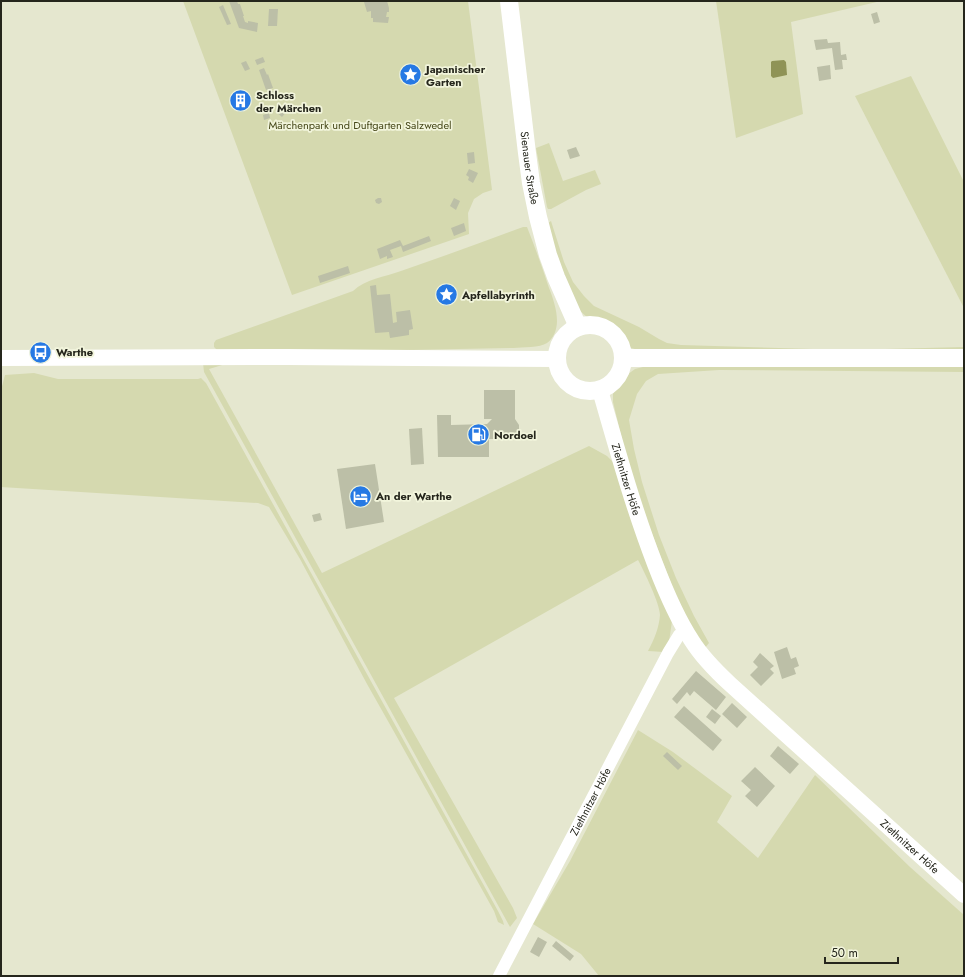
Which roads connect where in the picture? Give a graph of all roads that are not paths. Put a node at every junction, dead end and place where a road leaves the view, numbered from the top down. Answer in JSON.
{"nodes":[{"id":1,"x":509,"y":1,"type":"edge"},
{"id":2,"x":578,"y":327,"type":"junction"},
{"id":3,"x":1,"y":358,"type":"edge"},
{"id":4,"x":557,"y":358,"type":"junction"},
{"id":5,"x":624,"y":358,"type":"junction"},
{"id":6,"x":964,"y":358,"type":"edge"},
{"id":7,"x":600,"y":390,"type":"junction"},
{"id":8,"x":685,"y":631,"type":"junction"},
{"id":9,"x":964,"y":895,"type":"edge"},
{"id":10,"x":499,"y":976,"type":"edge"}],
"edges":[{"from":1,"to":2,"type":"main road","name":"Sienauer Straße"},
{"from":2,"to":4,"type":"main road"},
{"from":2,"to":5,"type":"main road"},
{"from":3,"to":4,"type":"main road"},
{"from":4,"to":7,"type":"main road"},
{"from":5,"to":6,"type":"main road"},
{"from":5,"to":7,"type":"main road"},
{"from":7,"to":8,"type":"main road","name":"Ziethnitzer Höfe"},
{"from":8,"to":9,"type":"main road","name":"Ziethnitzer Höfe"},
{"from":8,"to":10,"type":"street","name":"Ziethnitzer Höfe"}]}
